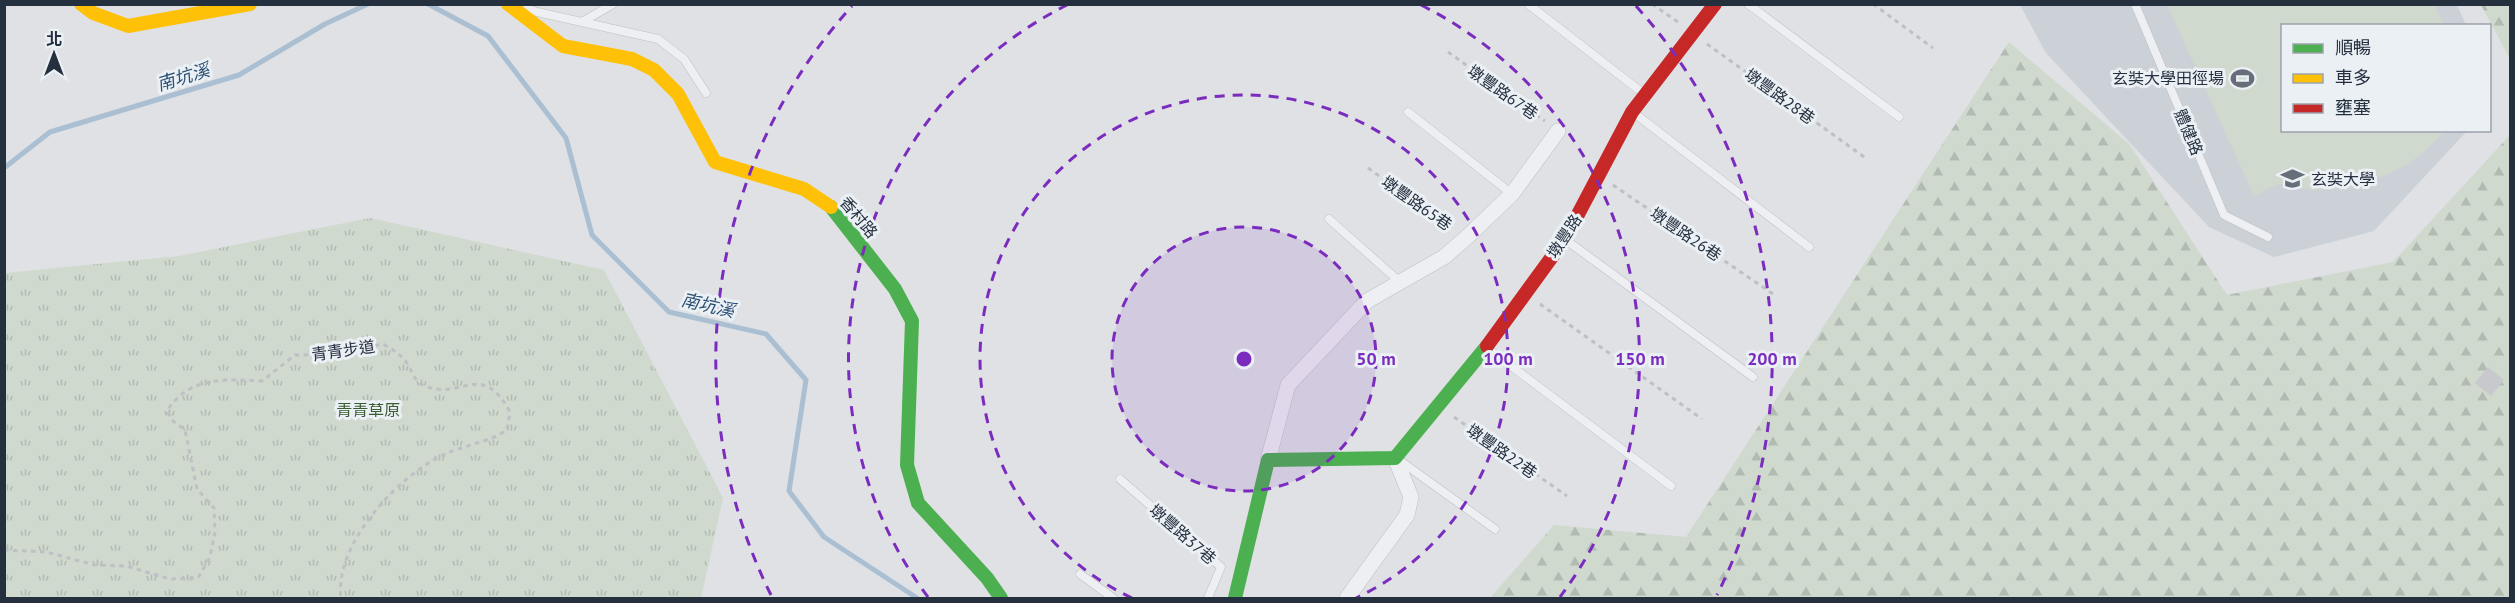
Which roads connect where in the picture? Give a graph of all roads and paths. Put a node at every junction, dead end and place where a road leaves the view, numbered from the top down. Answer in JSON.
{"nodes":[{"id":1,"x":81,"y":4,"type":"edge"},
{"id":2,"x":508,"y":4,"type":"edge"},
{"id":3,"x":519,"y":4,"type":"edge"},
{"id":4,"x":612,"y":4,"type":"edge"},
{"id":5,"x":1528,"y":4,"type":"edge"},
{"id":6,"x":1652,"y":4,"type":"edge"},
{"id":7,"x":1715,"y":4,"type":"edge"},
{"id":8,"x":1748,"y":4,"type":"edge"},
{"id":9,"x":1873,"y":4,"type":"edge"},
{"id":10,"x":2135,"y":4,"type":"edge"},
{"id":11,"x":241,"y":5,"type":"edge"},
{"id":12,"x":582,"y":22,"type":"junction"},
{"id":13,"x":1693,"y":33,"type":"junction"},
{"id":14,"x":1933,"y":48,"type":"dead end"},
{"id":15,"x":1448,"y":52,"type":"dead end"},
{"id":16,"x":706,"y":93,"type":"dead end"},
{"id":17,"x":1645,"y":95,"type":"junction"},
{"id":18,"x":1408,"y":112,"type":"dead end"},
{"id":19,"x":1632,"y":112,"type":"junction"},
{"id":20,"x":1899,"y":117,"type":"dead end"},
{"id":21,"x":1558,"y":131,"type":"joint"},
{"id":22,"x":1867,"y":159,"type":"dead end"},
{"id":23,"x":1368,"y":168,"type":"dead end"},
{"id":24,"x":1599,"y":175,"type":"junction"},
{"id":25,"x":1512,"y":194,"type":"junction"},
{"id":26,"x":1329,"y":219,"type":"dead end"},
{"id":27,"x":2268,"y":237,"type":"dead end"},
{"id":28,"x":1466,"y":238,"type":"junction"},
{"id":29,"x":1565,"y":239,"type":"junction"},
{"id":30,"x":1809,"y":247,"type":"dead end"},
{"id":31,"x":1400,"y":282,"type":"junction"},
{"id":32,"x":1524,"y":293,"type":"junction"},
{"id":33,"x":1773,"y":294,"type":"dead end"},
{"id":34,"x":1486,"y":347,"type":"junction"},
{"id":35,"x":1752,"y":376,"type":"dead end"},
{"id":36,"x":1438,"y":406,"type":"junction"},
{"id":37,"x":1702,"y":420,"type":"dead end"},
{"id":38,"x":1395,"y":458,"type":"junction"},
{"id":39,"x":1268,"y":460,"type":"junction"},
{"id":40,"x":1120,"y":479,"type":"dead end"},
{"id":41,"x":1671,"y":486,"type":"dead end"},
{"id":42,"x":1567,"y":496,"type":"dead end"},
{"id":43,"x":1495,"y":529,"type":"dead end"},
{"id":44,"x":4,"y":550,"type":"edge"},
{"id":45,"x":1080,"y":574,"type":"dead end"},
{"id":46,"x":341,"y":598,"type":"edge"},
{"id":47,"x":1001,"y":598,"type":"edge"},
{"id":48,"x":1113,"y":598,"type":"edge"},
{"id":49,"x":1208,"y":598,"type":"edge"},
{"id":50,"x":1235,"y":598,"type":"edge"},
{"id":51,"x":1347,"y":598,"type":"edge"}],
"edges":[{"from":1,"to":11,"type":"street"},
{"from":2,"to":47,"type":"street","name":"香村路"},
{"from":3,"to":12,"type":"lane"},
{"from":4,"to":12,"type":"lane"},
{"from":5,"to":17,"type":"lane"},
{"from":6,"to":13,"type":"path","name":"墩豐路28巷"},
{"from":7,"to":13,"type":"street","name":"墩豐路"},
{"from":8,"to":20,"type":"lane"},
{"from":9,"to":14,"type":"path"},
{"from":10,"to":27,"type":"lane","name":"體健路"},
{"from":12,"to":16,"type":"lane"},
{"from":13,"to":17,"type":"street","name":"墩豐路"},
{"from":13,"to":22,"type":"path","name":"墩豐路28巷"},
{"from":15,"to":21,"type":"path","name":"墩豐路67巷"},
{"from":17,"to":19,"type":"street","name":"墩豐路"},
{"from":18,"to":25,"type":"lane"},
{"from":19,"to":24,"type":"street","name":"墩豐路"},
{"from":19,"to":30,"type":"lane"},
{"from":21,"to":25,"type":"street"},
{"from":23,"to":28,"type":"path","name":"墩豐路65巷"},
{"from":24,"to":29,"type":"street","name":"墩豐路"},
{"from":24,"to":33,"type":"path","name":"墩豐路26巷"},
{"from":25,"to":28,"type":"street"},
{"from":26,"to":31,"type":"lane"},
{"from":28,"to":31,"type":"street"},
{"from":29,"to":32,"type":"street","name":"墩豐路"},
{"from":29,"to":35,"type":"lane"},
{"from":31,"to":39,"type":"street"},
{"from":32,"to":34,"type":"street","name":"墩豐路"},
{"from":32,"to":37,"type":"path"},
{"from":34,"to":36,"type":"street","name":"墩豐路"},
{"from":34,"to":41,"type":"lane"},
{"from":36,"to":38,"type":"street","name":"墩豐路"},
{"from":36,"to":42,"type":"path","name":"墩豐路22巷"},
{"from":38,"to":39,"type":"street"},
{"from":38,"to":43,"type":"lane"},
{"from":38,"to":51,"type":"street"},
{"from":39,"to":50,"type":"street"},
{"from":40,"to":49,"type":"lane","name":"墩豐路37巷"},
{"from":44,"to":46,"type":"path","name":"青青步道"},
{"from":45,"to":48,"type":"lane"}]}
